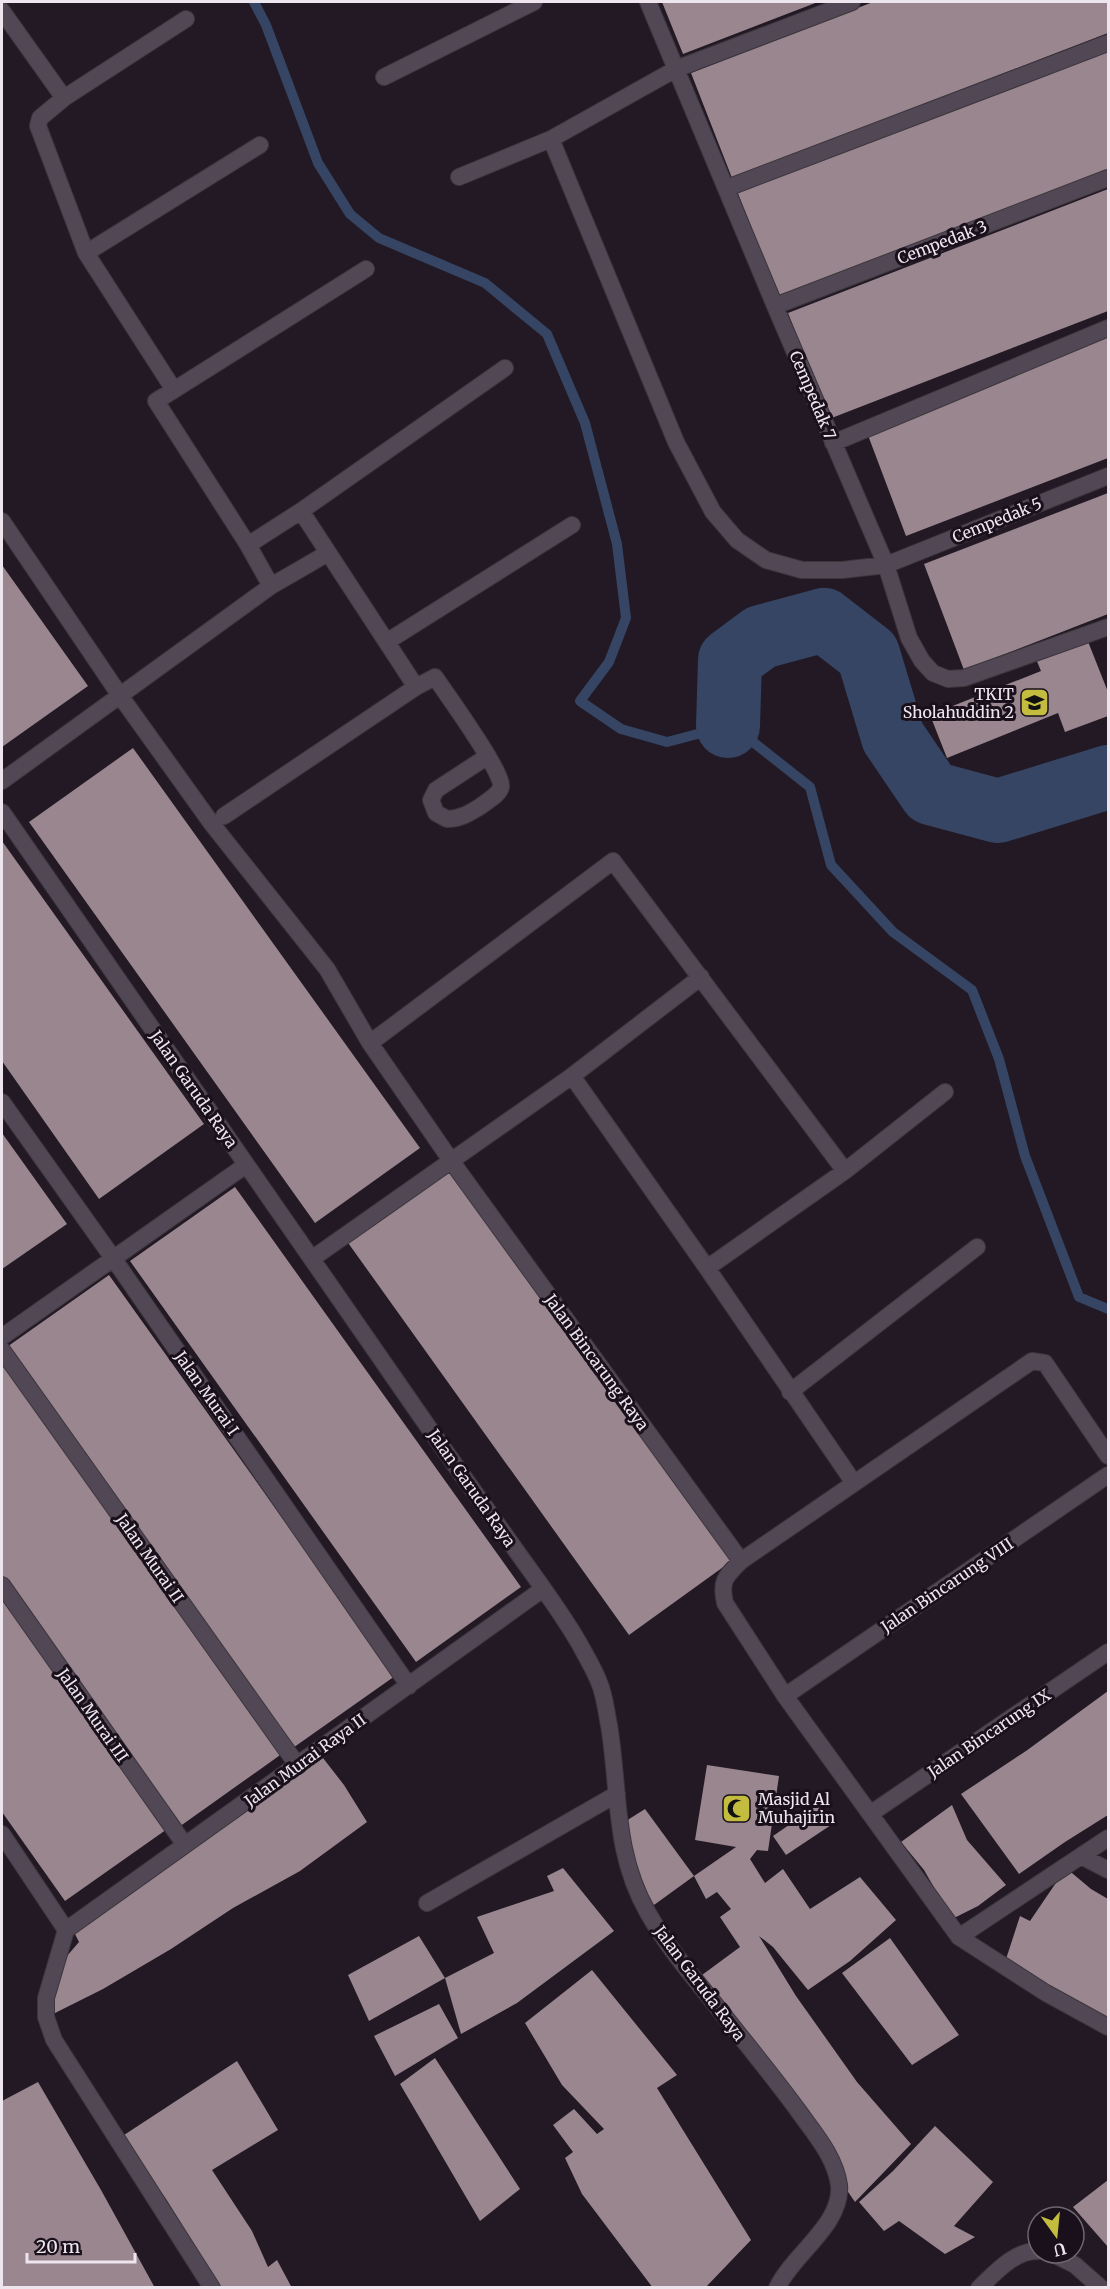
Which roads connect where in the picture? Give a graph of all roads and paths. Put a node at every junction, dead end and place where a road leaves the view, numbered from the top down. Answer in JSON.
{"nodes":[{"id":1,"x":534,"y":2,"type":"edge"},
{"id":2,"x":648,"y":2,"type":"edge"},
{"id":3,"x":852,"y":2,"type":"edge"},
{"id":4,"x":2,"y":11,"type":"edge"},
{"id":5,"x":186,"y":19,"type":"dead end"},
{"id":6,"x":1108,"y":43,"type":"edge"},
{"id":7,"x":676,"y":69,"type":"junction"},
{"id":8,"x":384,"y":77,"type":"dead end"},
{"id":9,"x":64,"y":98,"type":"junction"},
{"id":10,"x":551,"y":138,"type":"junction"},
{"id":11,"x":260,"y":146,"type":"dead end"},
{"id":12,"x":459,"y":177,"type":"dead end"},
{"id":13,"x":1108,"y":178,"type":"edge"},
{"id":14,"x":727,"y":188,"type":"junction"},
{"id":15,"x":86,"y":253,"type":"junction"},
{"id":16,"x":366,"y":269,"type":"dead end"},
{"id":17,"x":775,"y":306,"type":"junction"},
{"id":18,"x":1108,"y":328,"type":"edge"},
{"id":19,"x":505,"y":368,"type":"dead end"},
{"id":20,"x":174,"y":390,"type":"junction"},
{"id":21,"x":833,"y":443,"type":"junction"},
{"id":22,"x":1108,"y":476,"type":"edge"},
{"id":23,"x":302,"y":511,"type":"junction"},
{"id":24,"x":2,"y":521,"type":"edge"},
{"id":25,"x":572,"y":525,"type":"dead end"},
{"id":26,"x":248,"y":545,"type":"junction"},
{"id":27,"x":327,"y":553,"type":"junction"},
{"id":28,"x":886,"y":565,"type":"junction"},
{"id":29,"x":271,"y":586,"type":"junction"},
{"id":30,"x":1108,"y":627,"type":"edge"},
{"id":31,"x":387,"y":641,"type":"junction"},
{"id":32,"x":416,"y":687,"type":"junction"},
{"id":33,"x":121,"y":697,"type":"junction"},
{"id":34,"x":488,"y":756,"type":"dead end"},
{"id":35,"x":2,"y":781,"type":"edge"},
{"id":36,"x":2,"y":812,"type":"edge"},
{"id":37,"x":224,"y":816,"type":"dead end"},
{"id":38,"x":700,"y":977,"type":"junction"},
{"id":39,"x":370,"y":1043,"type":"junction"},
{"id":40,"x":572,"y":1077,"type":"junction"},
{"id":41,"x":945,"y":1092,"type":"dead end"},
{"id":42,"x":2,"y":1102,"type":"edge"},
{"id":43,"x":452,"y":1162,"type":"junction"},
{"id":44,"x":246,"y":1164,"type":"junction"},
{"id":45,"x":845,"y":1171,"type":"junction"},
{"id":46,"x":977,"y":1247,"type":"dead end"},
{"id":47,"x":114,"y":1258,"type":"junction"},
{"id":48,"x":313,"y":1258,"type":"junction"},
{"id":49,"x":707,"y":1268,"type":"junction"},
{"id":50,"x":2,"y":1337,"type":"edge"},
{"id":51,"x":2,"y":1350,"type":"edge"},
{"id":52,"x":789,"y":1392,"type":"junction"},
{"id":53,"x":1108,"y":1456,"type":"edge"},
{"id":54,"x":1108,"y":1475,"type":"edge"},
{"id":55,"x":854,"y":1483,"type":"junction"},
{"id":56,"x":741,"y":1562,"type":"junction"},
{"id":57,"x":2,"y":1585,"type":"edge"},
{"id":58,"x":543,"y":1588,"type":"junction"},
{"id":59,"x":1108,"y":1652,"type":"edge"},
{"id":60,"x":409,"y":1686,"type":"junction"},
{"id":61,"x":785,"y":1696,"type":"junction"},
{"id":62,"x":298,"y":1766,"type":"junction"},
{"id":63,"x":617,"y":1794,"type":"junction"},
{"id":64,"x":870,"y":1814,"type":"junction"},
{"id":65,"x":2,"y":1834,"type":"edge"},
{"id":66,"x":1108,"y":1838,"type":"edge"},
{"id":67,"x":186,"y":1845,"type":"junction"},
{"id":68,"x":1081,"y":1856,"type":"junction"},
{"id":69,"x":1108,"y":1870,"type":"edge"},
{"id":70,"x":427,"y":1903,"type":"dead end"},
{"id":71,"x":66,"y":1930,"type":"junction"},
{"id":72,"x":959,"y":1938,"type":"junction"},
{"id":73,"x":1108,"y":2027,"type":"edge"},
{"id":74,"x":1026,"y":2253,"type":"edge"},
{"id":75,"x":1075,"y":2265,"type":"edge"},
{"id":76,"x":212,"y":2288,"type":"edge"},
{"id":77,"x":777,"y":2288,"type":"edge"},
{"id":78,"x":980,"y":2288,"type":"edge"},
{"id":79,"x":1101,"y":2288,"type":"edge"}],
"edges":[{"from":1,"to":8,"type":"street"},
{"from":2,"to":7,"type":"street","name":"Cempedak 7"},
{"from":3,"to":7,"type":"street"},
{"from":4,"to":9,"type":"street"},
{"from":5,"to":9,"type":"street"},
{"from":6,"to":14,"type":"street"},
{"from":7,"to":10,"type":"street"},
{"from":7,"to":14,"type":"street","name":"Cempedak 7"},
{"from":9,"to":15,"type":"street"},
{"from":10,"to":12,"type":"street"},
{"from":10,"to":28,"type":"street","name":"Cempedak 5"},
{"from":11,"to":15,"type":"street"},
{"from":13,"to":17,"type":"street","name":"Cempedak 3"},
{"from":14,"to":17,"type":"street","name":"Cempedak 7"},
{"from":15,"to":20,"type":"street"},
{"from":16,"to":20,"type":"street"},
{"from":17,"to":21,"type":"street","name":"Cempedak 7"},
{"from":18,"to":21,"type":"street"},
{"from":19,"to":23,"type":"street"},
{"from":20,"to":26,"type":"street"},
{"from":21,"to":28,"type":"street","name":"Cempedak 7"},
{"from":22,"to":28,"type":"street","name":"Cempedak 5"},
{"from":23,"to":26,"type":"street"},
{"from":23,"to":27,"type":"street"},
{"from":24,"to":33,"type":"street","name":"Jalan Bincarung Raya"},
{"from":25,"to":31,"type":"street"},
{"from":26,"to":29,"type":"street"},
{"from":27,"to":29,"type":"street"},
{"from":27,"to":31,"type":"street"},
{"from":28,"to":30,"type":"street","name":"Cempedak 7"},
{"from":29,"to":33,"type":"street"},
{"from":31,"to":32,"type":"street"},
{"from":32,"to":34,"type":"street"},
{"from":32,"to":37,"type":"street"},
{"from":33,"to":35,"type":"street"},
{"from":33,"to":39,"type":"street","name":"Jalan Bincarung Raya"},
{"from":36,"to":44,"type":"street","name":"Jalan Garuda Raya"},
{"from":38,"to":39,"type":"street"},
{"from":38,"to":40,"type":"street"},
{"from":38,"to":45,"type":"street"},
{"from":39,"to":43,"type":"street","name":"Jalan Bincarung Raya"},
{"from":40,"to":43,"type":"street"},
{"from":40,"to":49,"type":"street"},
{"from":41,"to":45,"type":"street"},
{"from":42,"to":47,"type":"street","name":"Jalan Murai I"},
{"from":43,"to":48,"type":"street"},
{"from":43,"to":56,"type":"street","name":"Jalan Bincarung Raya"},
{"from":44,"to":47,"type":"street"},
{"from":44,"to":48,"type":"street","name":"Jalan Garuda Raya"},
{"from":45,"to":49,"type":"street"},
{"from":46,"to":52,"type":"street"},
{"from":47,"to":50,"type":"street"},
{"from":47,"to":60,"type":"street","name":"Jalan Murai I"},
{"from":48,"to":58,"type":"street","name":"Jalan Garuda Raya"},
{"from":49,"to":52,"type":"street"},
{"from":51,"to":62,"type":"street","name":"Jalan Murai II"},
{"from":52,"to":55,"type":"street"},
{"from":53,"to":55,"type":"street"},
{"from":54,"to":61,"type":"street","name":"Jalan Bincarung VIII"},
{"from":55,"to":56,"type":"street"},
{"from":56,"to":61,"type":"street"},
{"from":57,"to":67,"type":"street","name":"Jalan Murai III"},
{"from":58,"to":60,"type":"street","name":"Jalan Murai Raya II"},
{"from":58,"to":63,"type":"street","name":"Jalan Garuda Raya"},
{"from":59,"to":64,"type":"street","name":"Jalan Bincarung IX"},
{"from":60,"to":62,"type":"street","name":"Jalan Murai Raya II"},
{"from":61,"to":64,"type":"street"},
{"from":62,"to":67,"type":"street","name":"Jalan Murai Raya II"},
{"from":63,"to":70,"type":"street"},
{"from":63,"to":77,"type":"street","name":"Jalan Garuda Raya"},
{"from":64,"to":72,"type":"street"},
{"from":65,"to":71,"type":"street"},
{"from":66,"to":68,"type":"street"},
{"from":67,"to":71,"type":"street","name":"Jalan Murai Raya II"},
{"from":68,"to":69,"type":"street"},
{"from":68,"to":72,"type":"street"},
{"from":71,"to":76,"type":"street"},
{"from":72,"to":73,"type":"street"},
{"from":74,"to":78,"type":"street"},
{"from":75,"to":79,"type":"street"}]}
